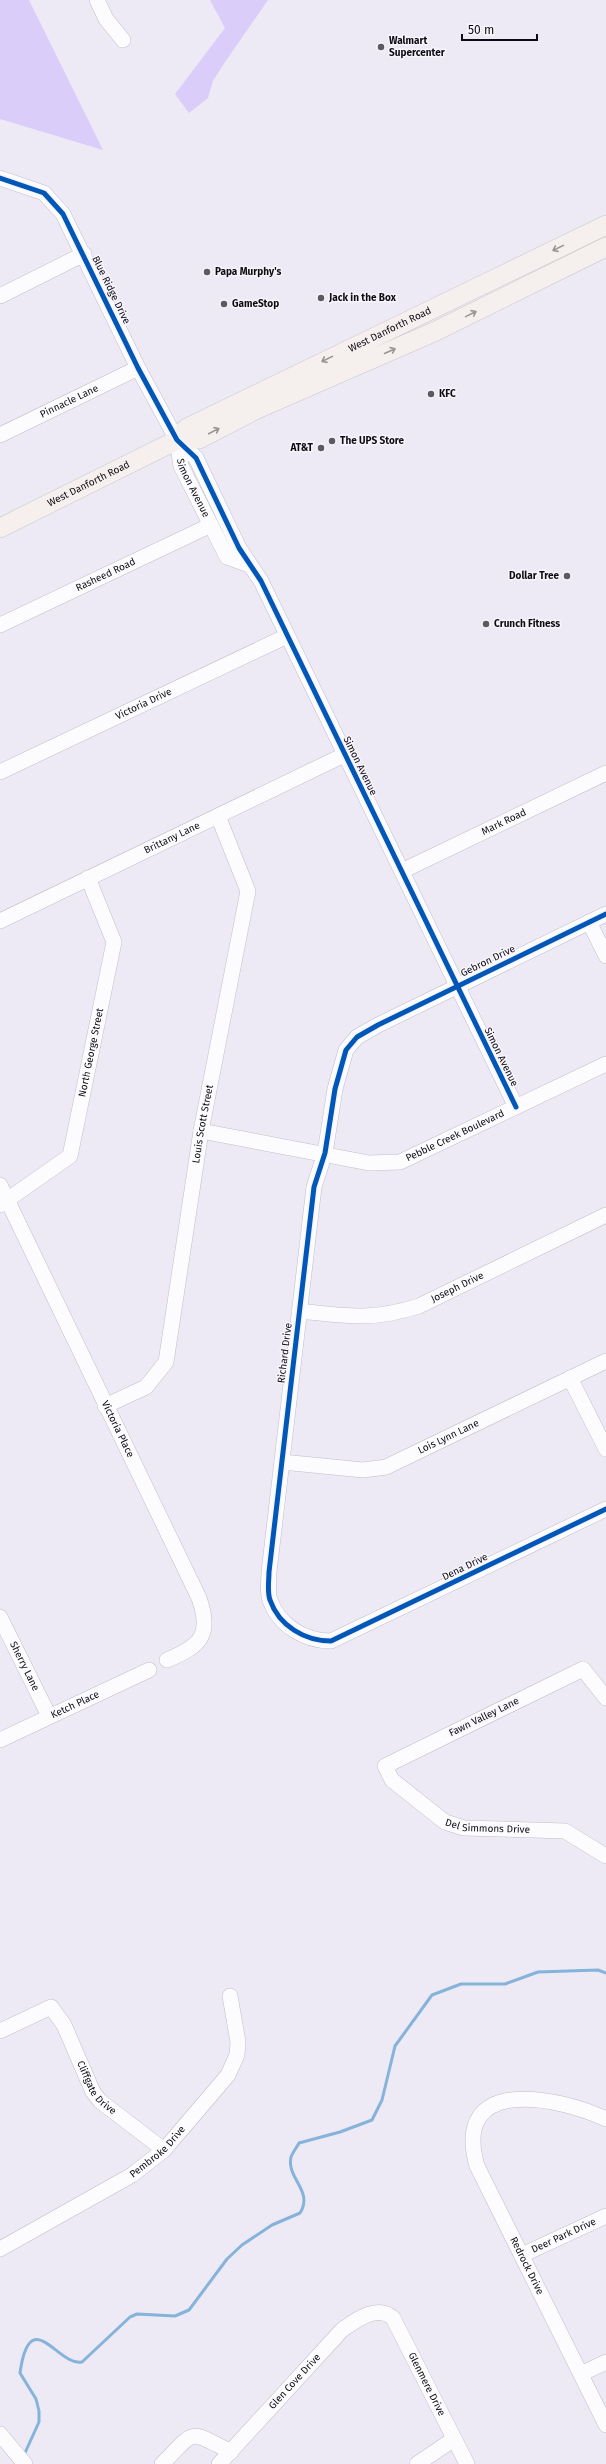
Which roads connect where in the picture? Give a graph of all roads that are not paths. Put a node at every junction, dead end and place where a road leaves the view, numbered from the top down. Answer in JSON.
{"nodes":[{"id":1,"x":97,"y":0,"type":"edge"},
{"id":2,"x":123,"y":40,"type":"dead end"},
{"id":3,"x":0,"y":178,"type":"edge"},
{"id":4,"x":603,"y":226,"type":"edge"},
{"id":5,"x":606,"y":247,"type":"edge"},
{"id":6,"x":84,"y":254,"type":"junction"},
{"id":7,"x":549,"y":275,"type":"junction"},
{"id":8,"x":0,"y":296,"type":"edge"},
{"id":9,"x":138,"y":368,"type":"junction"},
{"id":10,"x":0,"y":435,"type":"edge"},
{"id":11,"x":177,"y":440,"type":"junction"},
{"id":12,"x":211,"y":525,"type":"junction"},
{"id":13,"x":0,"y":528,"type":"edge"},
{"id":14,"x":249,"y":565,"type":"junction"},
{"id":15,"x":0,"y":625,"type":"edge"},
{"id":16,"x":287,"y":636,"type":"junction"},
{"id":17,"x":344,"y":755,"type":"junction"},
{"id":18,"x":0,"y":772,"type":"edge"},
{"id":19,"x":606,"y":773,"type":"edge"},
{"id":20,"x":218,"y":816,"type":"junction"},
{"id":21,"x":402,"y":871,"type":"junction"},
{"id":22,"x":88,"y":878,"type":"junction"},
{"id":23,"x":606,"y":914,"type":"edge"},
{"id":24,"x":0,"y":921,"type":"edge"},
{"id":25,"x":589,"y":922,"type":"junction"},
{"id":26,"x":606,"y":956,"type":"edge"},
{"id":27,"x":456,"y":986,"type":"junction"},
{"id":28,"x":356,"y":1037,"type":"joint"},
{"id":29,"x":606,"y":1064,"type":"edge"},
{"id":30,"x":516,"y":1107,"type":"junction"},
{"id":31,"x":201,"y":1131,"type":"junction"},
{"id":32,"x":325,"y":1153,"type":"junction"},
{"id":33,"x":0,"y":1185,"type":"edge"},
{"id":34,"x":4,"y":1203,"type":"edge"},
{"id":35,"x":606,"y":1215,"type":"edge"},
{"id":36,"x":299,"y":1311,"type":"junction"},
{"id":37,"x":606,"y":1361,"type":"edge"},
{"id":38,"x":570,"y":1378,"type":"junction"},
{"id":39,"x":105,"y":1406,"type":"junction"},
{"id":40,"x":606,"y":1449,"type":"edge"},
{"id":41,"x":282,"y":1462,"type":"junction"},
{"id":42,"x":606,"y":1509,"type":"edge"},
{"id":43,"x":0,"y":1617,"type":"edge"},
{"id":44,"x":331,"y":1641,"type":"joint"},
{"id":45,"x":167,"y":1660,"type":"dead end"},
{"id":46,"x":149,"y":1670,"type":"dead end"},
{"id":47,"x":606,"y":1698,"type":"edge"},
{"id":48,"x":48,"y":1716,"type":"junction"},
{"id":49,"x":0,"y":1740,"type":"edge"},
{"id":50,"x":385,"y":1766,"type":"joint"},
{"id":51,"x":606,"y":1856,"type":"edge"},
{"id":52,"x":230,"y":1996,"type":"dead end"},
{"id":53,"x":0,"y":2031,"type":"edge"},
{"id":54,"x":606,"y":2119,"type":"edge"},
{"id":55,"x":164,"y":2150,"type":"junction"},
{"id":56,"x":606,"y":2216,"type":"edge"},
{"id":57,"x":0,"y":2249,"type":"edge"},
{"id":58,"x":522,"y":2255,"type":"junction"},
{"id":59,"x":379,"y":2312,"type":"joint"},
{"id":60,"x":606,"y":2362,"type":"edge"},
{"id":61,"x":581,"y":2374,"type":"junction"},
{"id":62,"x":606,"y":2425,"type":"edge"},
{"id":63,"x":0,"y":2434,"type":"edge"},
{"id":64,"x":454,"y":2439,"type":"junction"},
{"id":65,"x":230,"y":2452,"type":"junction"},
{"id":66,"x":25,"y":2464,"type":"edge"},
{"id":67,"x":162,"y":2464,"type":"edge"},
{"id":68,"x":219,"y":2464,"type":"edge"},
{"id":69,"x":416,"y":2464,"type":"edge"},
{"id":70,"x":467,"y":2464,"type":"edge"}],
"edges":[{"from":1,"to":2,"type":"street"},
{"from":3,"to":6,"type":"street","name":"Blue Ridge Drive"},
{"from":4,"to":7,"type":"main road"},
{"from":4,"to":11,"type":"main road","name":"West Danforth Road","one_way":true},
{"from":5,"to":7,"type":"main road","name":"West Danforth Road"},
{"from":6,"to":8,"type":"street"},
{"from":6,"to":9,"type":"street","name":"Blue Ridge Drive"},
{"from":11,"to":7,"type":"main road","name":"West Danforth Road","one_way":true},
{"from":9,"to":10,"type":"street","name":"Pinnacle Lane"},
{"from":9,"to":11,"type":"street","name":"Blue Ridge Drive"},
{"from":11,"to":12,"type":"street","name":"Simon Avenue"},
{"from":11,"to":13,"type":"main road","name":"West Danforth Road"},
{"from":11,"to":14,"type":"street","name":"Simon Avenue"},
{"from":12,"to":14,"type":"street","name":"Simon Avenue"},
{"from":12,"to":15,"type":"street","name":"Rasheed Road"},
{"from":14,"to":16,"type":"street","name":"Simon Avenue"},
{"from":16,"to":17,"type":"street","name":"Simon Avenue"},
{"from":16,"to":18,"type":"street","name":"Victoria Drive"},
{"from":17,"to":20,"type":"street","name":"Brittany Lane"},
{"from":17,"to":21,"type":"street","name":"Simon Avenue"},
{"from":19,"to":21,"type":"street","name":"Mark Road"},
{"from":20,"to":22,"type":"street","name":"Brittany Lane"},
{"from":20,"to":31,"type":"street","name":"Louis Scott Street"},
{"from":21,"to":27,"type":"street","name":"Simon Avenue"},
{"from":22,"to":24,"type":"street","name":"Brittany Lane"},
{"from":22,"to":34,"type":"street","name":"North George Street"},
{"from":23,"to":25,"type":"street","name":"Gebron Drive"},
{"from":25,"to":26,"type":"street"},
{"from":25,"to":27,"type":"street","name":"Gebron Drive"},
{"from":27,"to":28,"type":"street","name":"Gebron Drive"},
{"from":27,"to":30,"type":"street","name":"Simon Avenue"},
{"from":28,"to":32,"type":"street","name":"Richard Drive"},
{"from":29,"to":30,"type":"street","name":"Pebble Creek Boulevard"},
{"from":30,"to":32,"type":"street","name":"Pebble Creek Boulevard"},
{"from":31,"to":32,"type":"street","name":"Pebble Creek Boulevard"},
{"from":31,"to":39,"type":"street","name":"Louis Scott Street"},
{"from":32,"to":36,"type":"street","name":"Richard Drive"},
{"from":33,"to":34,"type":"street","name":"Victoria Place"},
{"from":34,"to":39,"type":"street","name":"Victoria Place"},
{"from":35,"to":36,"type":"street","name":"Joseph Drive"},
{"from":36,"to":41,"type":"street","name":"Richard Drive"},
{"from":37,"to":38,"type":"street","name":"Lois Lynn Lane"},
{"from":38,"to":40,"type":"street"},
{"from":38,"to":41,"type":"street","name":"Lois Lynn Lane"},
{"from":39,"to":45,"type":"street","name":"Victoria Place"},
{"from":41,"to":44,"type":"street","name":"Richard Drive"},
{"from":42,"to":44,"type":"street","name":"Dena Drive"},
{"from":43,"to":48,"type":"street","name":"Sherry Lane"},
{"from":46,"to":48,"type":"street","name":"Ketch Place"},
{"from":47,"to":50,"type":"street","name":"Fawn Valley Lane"},
{"from":48,"to":49,"type":"street","name":"Ketch Place"},
{"from":50,"to":51,"type":"street","name":"Del Simmons Drive"},
{"from":52,"to":55,"type":"street","name":"Pembroke Drive"},
{"from":53,"to":55,"type":"street","name":"Cliffgate Drive"},
{"from":54,"to":58,"type":"street","name":"Redrock Drive"},
{"from":55,"to":57,"type":"street","name":"Pembroke Drive"},
{"from":56,"to":58,"type":"street","name":"Deer Park Drive"},
{"from":58,"to":61,"type":"street","name":"Redrock Drive"},
{"from":59,"to":64,"type":"street","name":"Glenmere Drive"},
{"from":59,"to":65,"type":"street","name":"Glen Cove Drive"},
{"from":60,"to":61,"type":"street"},
{"from":61,"to":62,"type":"street","name":"Redrock Drive"},
{"from":63,"to":66,"type":"street"},
{"from":64,"to":69,"type":"street"},
{"from":64,"to":70,"type":"street","name":"Glenmere Drive"},
{"from":65,"to":67,"type":"street"},
{"from":65,"to":68,"type":"street","name":"Glen Cove Drive"}]}
